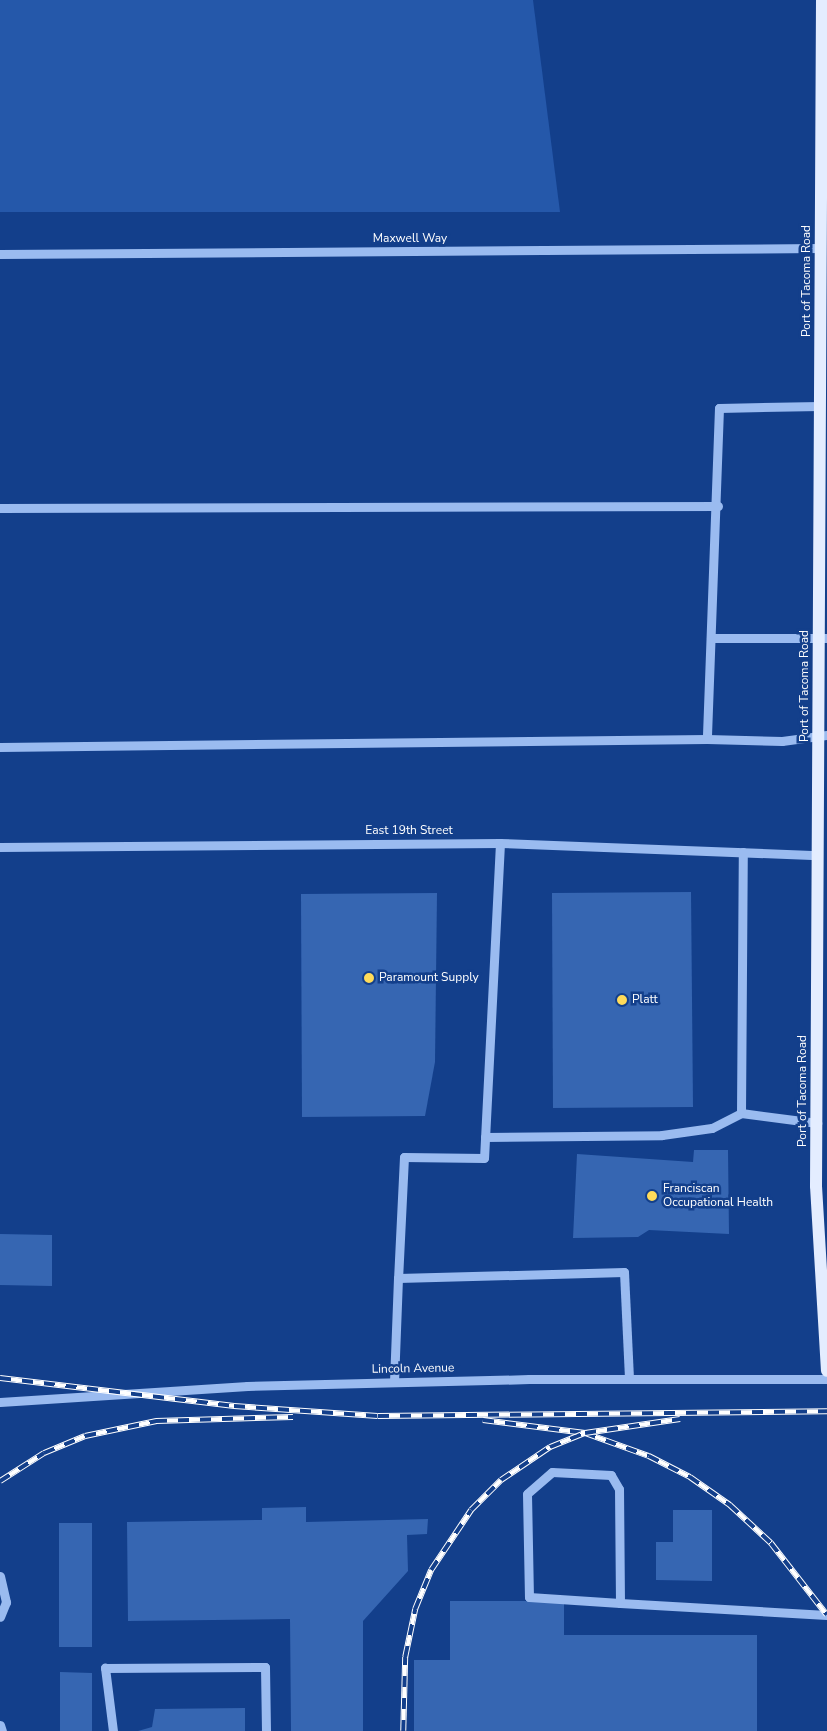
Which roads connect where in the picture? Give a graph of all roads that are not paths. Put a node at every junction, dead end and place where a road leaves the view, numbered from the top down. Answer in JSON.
{"nodes":[{"id":1,"x":822,"y":0,"type":"edge"},
{"id":2,"x":820,"y":248,"type":"junction"},
{"id":3,"x":0,"y":254,"type":"edge"},
{"id":4,"x":820,"y":406,"type":"junction"},
{"id":5,"x":718,"y":506,"type":"junction"},
{"id":6,"x":0,"y":508,"type":"edge"},
{"id":7,"x":711,"y":638,"type":"junction"},
{"id":8,"x":823,"y":638,"type":"edge"},
{"id":9,"x":824,"y":690,"type":"edge"},
{"id":10,"x":823,"y":735,"type":"edge"},
{"id":11,"x":707,"y":739,"type":"junction"},
{"id":12,"x":0,"y":748,"type":"edge"},
{"id":13,"x":500,"y":843,"type":"junction"},
{"id":14,"x":0,"y":847,"type":"edge"},
{"id":15,"x":743,"y":852,"type":"junction"},
{"id":16,"x":818,"y":855,"type":"junction"},
{"id":17,"x":741,"y":1113,"type":"junction"},
{"id":18,"x":817,"y":1123,"type":"junction"},
{"id":19,"x":485,"y":1136,"type":"junction"},
{"id":20,"x":398,"y":1278,"type":"junction"},
{"id":21,"x":827,"y":1371,"type":"edge"},
{"id":22,"x":629,"y":1379,"type":"junction"},
{"id":23,"x":827,"y":1380,"type":"edge"},
{"id":24,"x":394,"y":1382,"type":"junction"},
{"id":25,"x":0,"y":1402,"type":"edge"},
{"id":26,"x":0,"y":1576,"type":"edge"},
{"id":27,"x":620,"y":1603,"type":"junction"},
{"id":28,"x":827,"y":1615,"type":"edge"},
{"id":29,"x":0,"y":1617,"type":"edge"},
{"id":30,"x":0,"y":1725,"type":"edge"},
{"id":31,"x":2,"y":1731,"type":"edge"},
{"id":32,"x":113,"y":1731,"type":"edge"},
{"id":33,"x":266,"y":1731,"type":"edge"}],
"edges":[{"from":1,"to":2,"type":"main road","name":"Port of Tacoma Road"},
{"from":2,"to":3,"type":"street","name":"Maxwell Way"},
{"from":2,"to":4,"type":"main road","name":"Port of Tacoma Road"},
{"from":4,"to":5,"type":"street"},
{"from":4,"to":8,"type":"main road","name":"Port of Tacoma Road"},
{"from":5,"to":6,"type":"street"},
{"from":5,"to":7,"type":"street"},
{"from":7,"to":8,"type":"street"},
{"from":7,"to":11,"type":"street"},
{"from":8,"to":9,"type":"main road","name":"Port of Tacoma Road"},
{"from":9,"to":10,"type":"main road","name":"Port of Tacoma Road"},
{"from":10,"to":11,"type":"street"},
{"from":10,"to":16,"type":"main road","name":"Port of Tacoma Road"},
{"from":11,"to":12,"type":"street"},
{"from":13,"to":14,"type":"street","name":"East 19th Street"},
{"from":13,"to":15,"type":"street","name":"East 19th Street"},
{"from":13,"to":19,"type":"street"},
{"from":15,"to":16,"type":"street","name":"East 19th Street"},
{"from":15,"to":17,"type":"street"},
{"from":16,"to":18,"type":"main road","name":"Port of Tacoma Road"},
{"from":17,"to":18,"type":"street"},
{"from":17,"to":19,"type":"street"},
{"from":18,"to":21,"type":"main road","name":"Port of Tacoma Road"},
{"from":19,"to":20,"type":"street"},
{"from":20,"to":22,"type":"street"},
{"from":20,"to":24,"type":"street"},
{"from":22,"to":23,"type":"street","name":"Lincoln Avenue"},
{"from":22,"to":24,"type":"street","name":"Lincoln Avenue"},
{"from":24,"to":25,"type":"street","name":"Lincoln Avenue"},
{"from":26,"to":29,"type":"street"},
{"from":27,"to":27,"type":"street"},
{"from":27,"to":28,"type":"street"},
{"from":30,"to":31,"type":"street"},
{"from":32,"to":33,"type":"street"}]}
